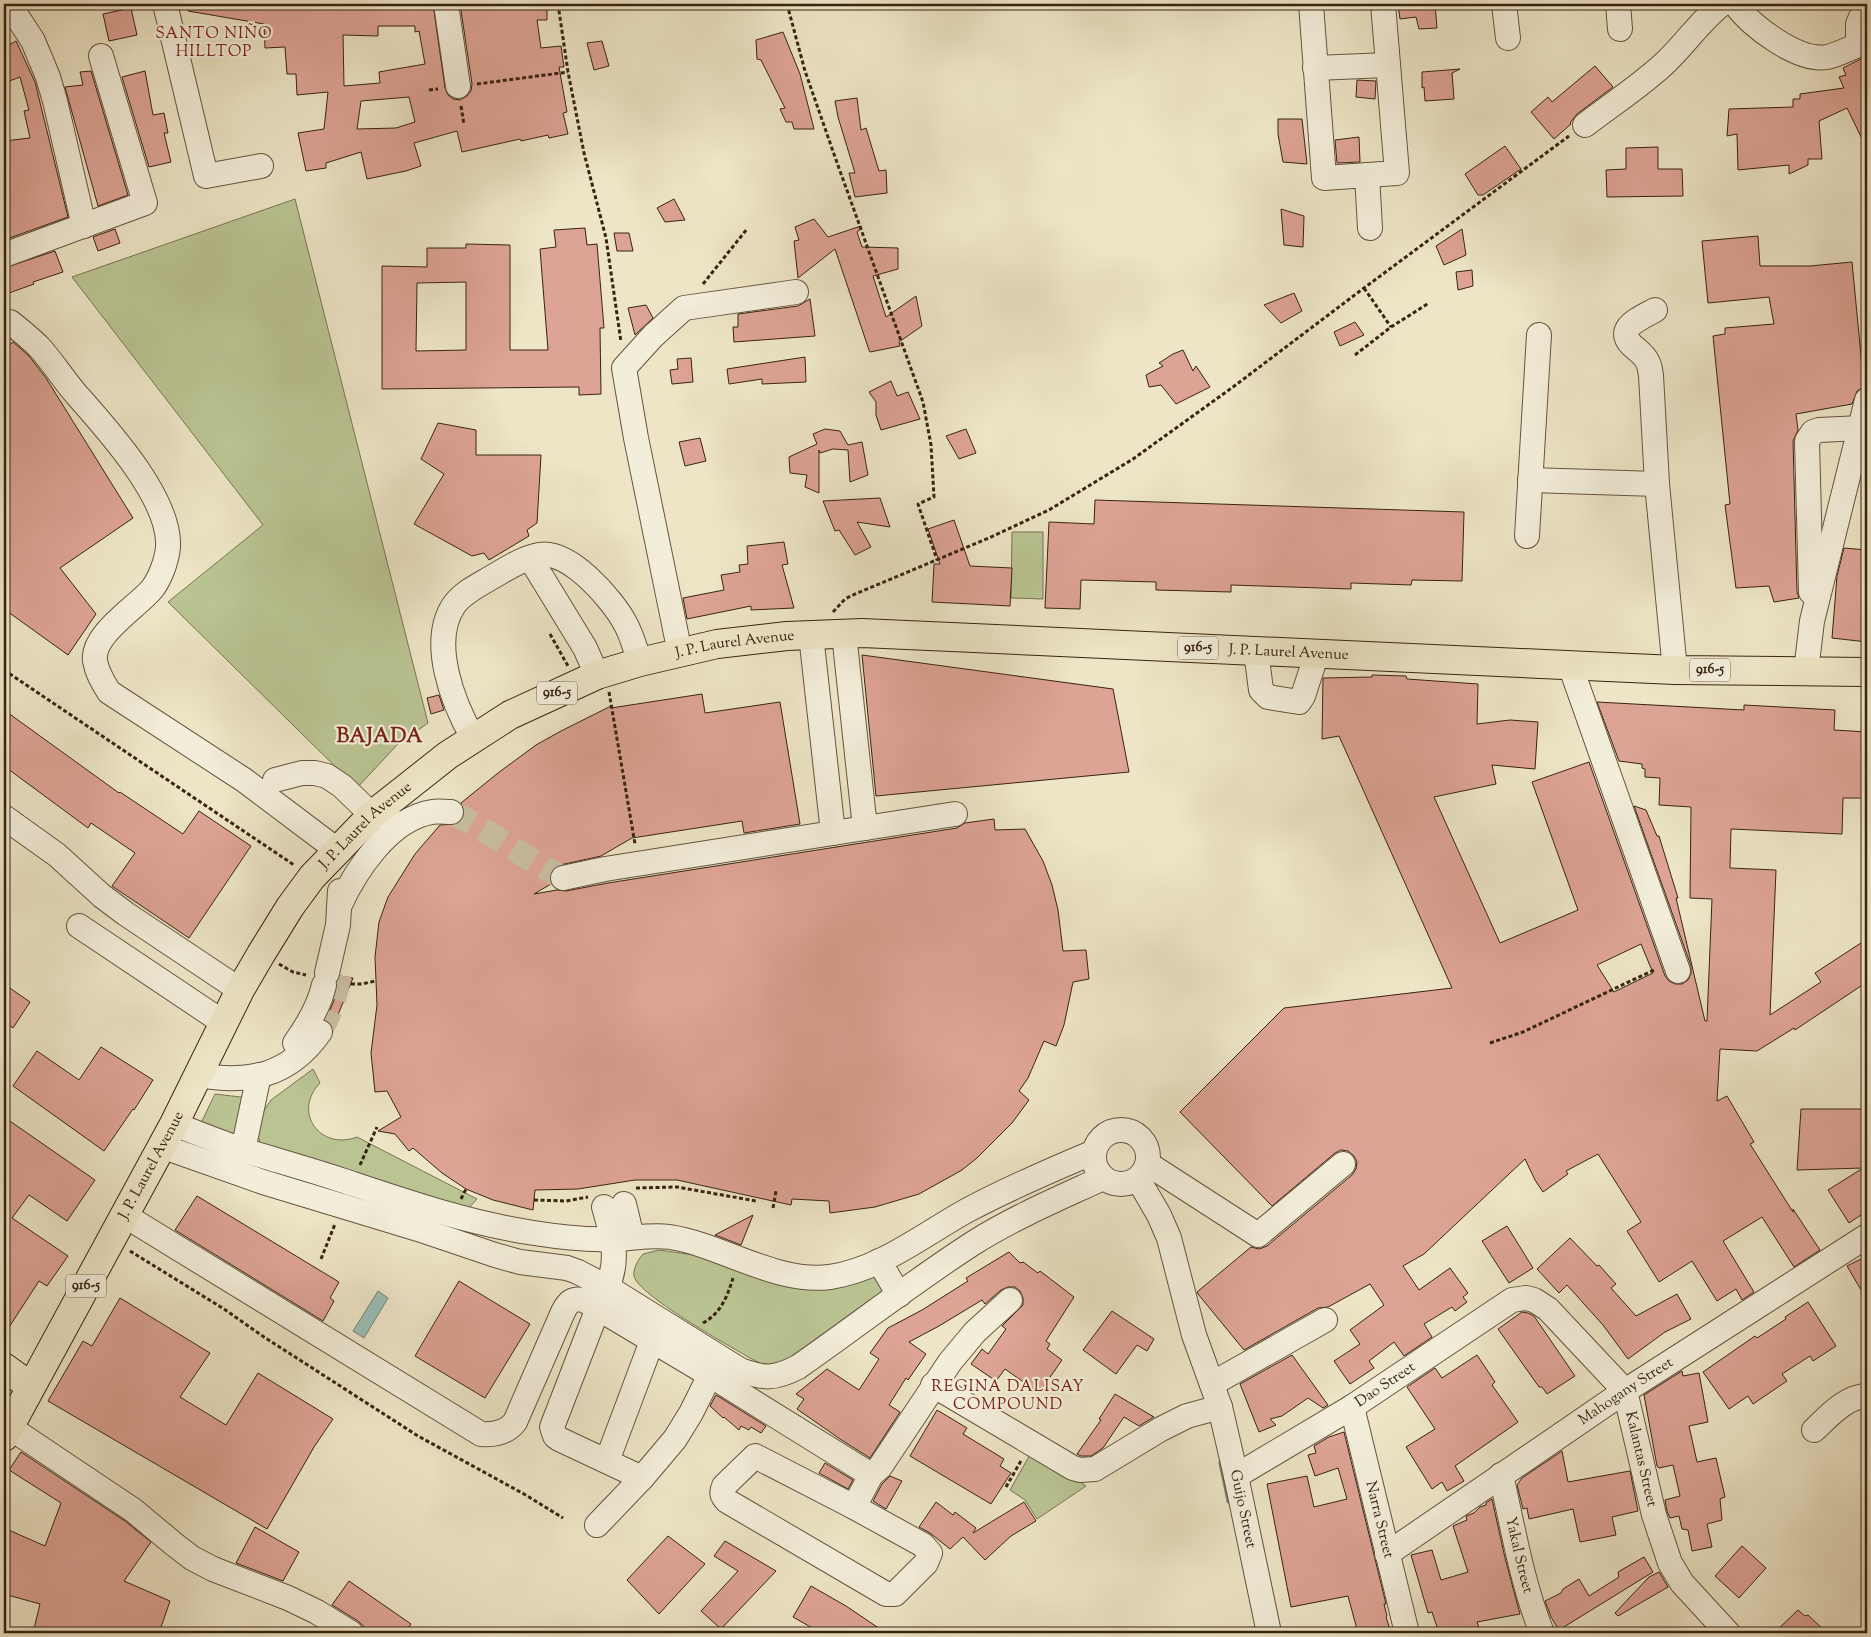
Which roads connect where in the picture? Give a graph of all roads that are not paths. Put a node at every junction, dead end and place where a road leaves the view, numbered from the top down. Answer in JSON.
{"nodes":[{"id":1,"x":9,"y":4,"type":"edge"},
{"id":2,"x":165,"y":4,"type":"edge"},
{"id":3,"x":446,"y":4,"type":"edge"},
{"id":4,"x":1311,"y":4,"type":"edge"},
{"id":5,"x":1383,"y":4,"type":"edge"},
{"id":6,"x":1504,"y":4,"type":"edge"},
{"id":7,"x":1618,"y":4,"type":"edge"},
{"id":8,"x":1722,"y":4,"type":"edge"},
{"id":9,"x":1735,"y":4,"type":"edge"},
{"id":10,"x":1867,"y":4,"type":"edge"},
{"id":11,"x":4,"y":8,"type":"edge"},
{"id":12,"x":1620,"y":29,"type":"dead end"},
{"id":13,"x":1508,"y":38,"type":"dead end"},
{"id":14,"x":1862,"y":43,"type":"edge"},
{"id":15,"x":101,"y":56,"type":"dead end"},
{"id":16,"x":1388,"y":64,"type":"junction"},
{"id":17,"x":1315,"y":68,"type":"junction"},
{"id":18,"x":458,"y":86,"type":"road end"},
{"id":19,"x":1584,"y":125,"type":"road end"},
{"id":20,"x":261,"y":166,"type":"dead end"},
{"id":21,"x":1367,"y":175,"type":"junction"},
{"id":22,"x":84,"y":226,"type":"junction"},
{"id":23,"x":1370,"y":228,"type":"dead end"},
{"id":24,"x":4,"y":255,"type":"edge"},
{"id":25,"x":796,"y":292,"type":"dead end"},
{"id":26,"x":1655,"y":310,"type":"dead end"},
{"id":27,"x":10,"y":322,"type":"dead end"},
{"id":28,"x":1539,"y":335,"type":"dead end"},
{"id":29,"x":1867,"y":400,"type":"edge"},
{"id":30,"x":1861,"y":428,"type":"junction"},
{"id":31,"x":1530,"y":480,"type":"junction"},
{"id":32,"x":1657,"y":484,"type":"junction"},
{"id":33,"x":1527,"y":536,"type":"dead end"},
{"id":34,"x":530,"y":558,"type":"junction"},
{"id":35,"x":1812,"y":621,"type":"junction"},
{"id":36,"x":827,"y":634,"type":"junction"},
{"id":37,"x":1256,"y":650,"type":"junction"},
{"id":38,"x":680,"y":653,"type":"junction"},
{"id":39,"x":1317,"y":653,"type":"junction"},
{"id":40,"x":640,"y":662,"type":"junction"},
{"id":41,"x":1570,"y":664,"type":"junction"},
{"id":42,"x":1675,"y":670,"type":"junction"},
{"id":43,"x":1806,"y":671,"type":"junction"},
{"id":44,"x":1867,"y":672,"type":"edge"},
{"id":45,"x":603,"y":682,"type":"junction"},
{"id":46,"x":837,"y":719,"type":"dead end"},
{"id":47,"x":473,"y":738,"type":"junction"},
{"id":48,"x":275,"y":780,"type":"dead end"},
{"id":49,"x":451,"y":812,"type":"tunnel mouth"},
{"id":50,"x":955,"y":814,"type":"dead end"},
{"id":51,"x":372,"y":815,"type":"junction"},
{"id":52,"x":4,"y":816,"type":"edge"},
{"id":53,"x":410,"y":820,"type":"junction"},
{"id":54,"x":865,"y":828,"type":"junction"},
{"id":55,"x":833,"y":833,"type":"junction"},
{"id":56,"x":340,"y":846,"type":"junction"},
{"id":57,"x":563,"y":878,"type":"tunnel mouth"},
{"id":58,"x":338,"y":916,"type":"junction"},
{"id":59,"x":79,"y":926,"type":"dead end"},
{"id":60,"x":1677,"y":967,"type":"road end"},
{"id":61,"x":240,"y":990,"type":"junction"},
{"id":62,"x":224,"y":1023,"type":"junction"},
{"id":63,"x":320,"y":1032,"type":"tunnel mouth"},
{"id":64,"x":267,"y":1072,"type":"junction"},
{"id":65,"x":198,"y":1075,"type":"junction"},
{"id":66,"x":168,"y":1135,"type":"junction"},
{"id":67,"x":243,"y":1150,"type":"junction"},
{"id":68,"x":1094,"y":1152,"type":"junction"},
{"id":69,"x":1343,"y":1164,"type":"dead end"},
{"id":70,"x":1143,"y":1172,"type":"junction"},
{"id":71,"x":1103,"y":1178,"type":"junction"},
{"id":72,"x":613,"y":1199,"type":"road end"},
{"id":73,"x":124,"y":1215,"type":"junction"},
{"id":74,"x":1867,"y":1236,"type":"edge"},
{"id":75,"x":622,"y":1238,"type":"junction"},
{"id":76,"x":879,"y":1261,"type":"junction"},
{"id":77,"x":898,"y":1295,"type":"junction"},
{"id":78,"x":603,"y":1298,"type":"junction"},
{"id":79,"x":1010,"y":1300,"type":"dead end"},
{"id":80,"x":1534,"y":1300,"type":"joint"},
{"id":81,"x":1325,"y":1320,"type":"dead end"},
{"id":82,"x":652,"y":1341,"type":"junction"},
{"id":83,"x":4,"y":1367,"type":"edge"},
{"id":84,"x":710,"y":1375,"type":"junction"},
{"id":85,"x":1212,"y":1384,"type":"junction"},
{"id":86,"x":933,"y":1385,"type":"junction"},
{"id":87,"x":30,"y":1386,"type":"junction"},
{"id":88,"x":1625,"y":1391,"type":"junction"},
{"id":89,"x":1867,"y":1396,"type":"edge"},
{"id":90,"x":1352,"y":1406,"type":"junction"},
{"id":91,"x":1220,"y":1407,"type":"junction"},
{"id":92,"x":1814,"y":1430,"type":"dead end"},
{"id":93,"x":6,"y":1432,"type":"edge"},
{"id":94,"x":607,"y":1461,"type":"junction"},
{"id":95,"x":871,"y":1475,"type":"junction"},
{"id":96,"x":1236,"y":1476,"type":"junction"},
{"id":97,"x":1501,"y":1476,"type":"junction"},
{"id":98,"x":642,"y":1478,"type":"junction"},
{"id":99,"x":854,"y":1506,"type":"junction"},
{"id":100,"x":597,"y":1525,"type":"dead end"},
{"id":101,"x":1387,"y":1554,"type":"junction"},
{"id":102,"x":351,"y":1633,"type":"edge"},
{"id":103,"x":1269,"y":1633,"type":"edge"},
{"id":104,"x":1407,"y":1633,"type":"edge"},
{"id":105,"x":1542,"y":1633,"type":"edge"},
{"id":106,"x":1728,"y":1633,"type":"edge"}],
"edges":[{"from":1,"to":11,"type":"street"},
{"from":1,"to":22,"type":"street"},
{"from":2,"to":20,"type":"street"},
{"from":3,"to":18,"type":"street"},
{"from":4,"to":17,"type":"street"},
{"from":5,"to":16,"type":"street"},
{"from":6,"to":13,"type":"street"},
{"from":7,"to":12,"type":"street"},
{"from":8,"to":19,"type":"street"},
{"from":9,"to":14,"type":"street"},
{"from":10,"to":14,"type":"street"},
{"from":15,"to":22,"type":"street"},
{"from":16,"to":17,"type":"street"},
{"from":16,"to":21,"type":"street"},
{"from":17,"to":21,"type":"street"},
{"from":21,"to":23,"type":"street"},
{"from":22,"to":24,"type":"street"},
{"from":25,"to":38,"type":"street"},
{"from":26,"to":32,"type":"street"},
{"from":27,"to":56,"type":"street"},
{"from":28,"to":31,"type":"street"},
{"from":29,"to":30,"type":"street"},
{"from":30,"to":35,"type":"street"},
{"from":30,"to":35,"type":"street"},
{"from":31,"to":32,"type":"street"},
{"from":31,"to":33,"type":"street"},
{"from":32,"to":42,"type":"street"},
{"from":34,"to":40,"type":"street"},
{"from":34,"to":45,"type":"street"},
{"from":34,"to":47,"type":"street"},
{"from":35,"to":43,"type":"street"},
{"from":36,"to":37,"type":"main road","name":"J. P. Laurel Avenue","number":"916-5"},
{"from":36,"to":38,"type":"main road","name":"J. P. Laurel Avenue","number":"916-5"},
{"from":36,"to":46,"type":"street"},
{"from":36,"to":54,"type":"street"},
{"from":36,"to":55,"type":"street"},
{"from":37,"to":39,"type":"main road","name":"J. P. Laurel Avenue","number":"916-5"},
{"from":37,"to":39,"type":"street"},
{"from":38,"to":40,"type":"main road","name":"J. P. Laurel Avenue","number":"916-5"},
{"from":39,"to":41,"type":"main road","name":"J. P. Laurel Avenue","number":"916-5"},
{"from":40,"to":45,"type":"main road","name":"J. P. Laurel Avenue","number":"916-5"},
{"from":41,"to":42,"type":"main road","name":"J. P. Laurel Avenue","number":"916-5"},
{"from":41,"to":60,"type":"street"},
{"from":42,"to":43,"type":"main road","name":"J. P. Laurel Avenue","number":"916-5"},
{"from":43,"to":44,"type":"main road","name":"J. P. Laurel Avenue","number":"916-5"},
{"from":45,"to":47,"type":"main road","name":"J. P. Laurel Avenue","number":"916-5"},
{"from":47,"to":51,"type":"main road","name":"J. P. Laurel Avenue","number":"916-5"},
{"from":48,"to":51,"type":"street"},
{"from":49,"to":53,"type":"street"},
{"from":50,"to":54,"type":"street"},
{"from":51,"to":53,"type":"street"},
{"from":51,"to":56,"type":"main road","name":"J. P. Laurel Avenue","number":"916-5"},
{"from":52,"to":61,"type":"street"},
{"from":53,"to":58,"type":"street"},
{"from":54,"to":55,"type":"street"},
{"from":55,"to":57,"type":"street"},
{"from":56,"to":58,"type":"street"},
{"from":56,"to":61,"type":"main road","name":"J. P. Laurel Avenue","number":"916-5"},
{"from":58,"to":64,"type":"street"},
{"from":59,"to":62,"type":"street"},
{"from":61,"to":62,"type":"main road","name":"J. P. Laurel Avenue","number":"916-5"},
{"from":62,"to":65,"type":"main road","name":"J. P. Laurel Avenue","number":"916-5"},
{"from":63,"to":64,"type":"street"},
{"from":64,"to":65,"type":"street"},
{"from":64,"to":67,"type":"street"},
{"from":65,"to":66,"type":"main road","name":"J. P. Laurel Avenue","number":"916-5"},
{"from":66,"to":67,"type":"street"},
{"from":66,"to":73,"type":"main road","name":"J. P. Laurel Avenue","number":"916-5"},
{"from":66,"to":78,"type":"street"},
{"from":67,"to":75,"type":"street"},
{"from":68,"to":70,"type":"street"},
{"from":68,"to":71,"type":"street"},
{"from":68,"to":76,"type":"street"},
{"from":69,"to":70,"type":"street"},
{"from":70,"to":71,"type":"street"},
{"from":70,"to":85,"type":"street","name":"Guijo Street"},
{"from":71,"to":77,"type":"street"},
{"from":72,"to":75,"type":"street"},
{"from":73,"to":78,"type":"street"},
{"from":73,"to":87,"type":"main road","name":"J. P. Laurel Avenue","number":"916-5"},
{"from":74,"to":88,"type":"street","name":"Mahogany Street"},
{"from":75,"to":76,"type":"street"},
{"from":75,"to":78,"type":"street"},
{"from":76,"to":77,"type":"street"},
{"from":77,"to":78,"type":"street"},
{"from":78,"to":82,"type":"street"},
{"from":78,"to":94,"type":"street"},
{"from":79,"to":86,"type":"street"},
{"from":80,"to":88,"type":"street","name":"Kalantas Street"},
{"from":80,"to":90,"type":"street","name":"Dao Street"},
{"from":81,"to":85,"type":"street"},
{"from":82,"to":84,"type":"street"},
{"from":82,"to":94,"type":"street"},
{"from":83,"to":87,"type":"main road"},
{"from":84,"to":95,"type":"street"},
{"from":84,"to":98,"type":"street"},
{"from":85,"to":91,"type":"street","name":"Guijo Street"},
{"from":86,"to":91,"type":"street"},
{"from":86,"to":95,"type":"street"},
{"from":87,"to":93,"type":"main road","name":"J. P. Laurel Avenue","number":"916-5"},
{"from":88,"to":97,"type":"street","name":"Mahogany Street"},
{"from":88,"to":106,"type":"street","name":"Kalantas Street"},
{"from":89,"to":92,"type":"street"},
{"from":90,"to":96,"type":"street","name":"Dao Street"},
{"from":90,"to":101,"type":"street","name":"Narra Street"},
{"from":91,"to":96,"type":"street","name":"Guijo Street"},
{"from":93,"to":102,"type":"street"},
{"from":94,"to":98,"type":"street"},
{"from":95,"to":99,"type":"street"},
{"from":96,"to":103,"type":"street","name":"Guijo Street"},
{"from":97,"to":101,"type":"street","name":"Mahogany Street"},
{"from":97,"to":105,"type":"street","name":"Yakal Street"},
{"from":98,"to":100,"type":"street"},
{"from":99,"to":99,"type":"street"},
{"from":101,"to":104,"type":"street","name":"Narra Street"}]}
